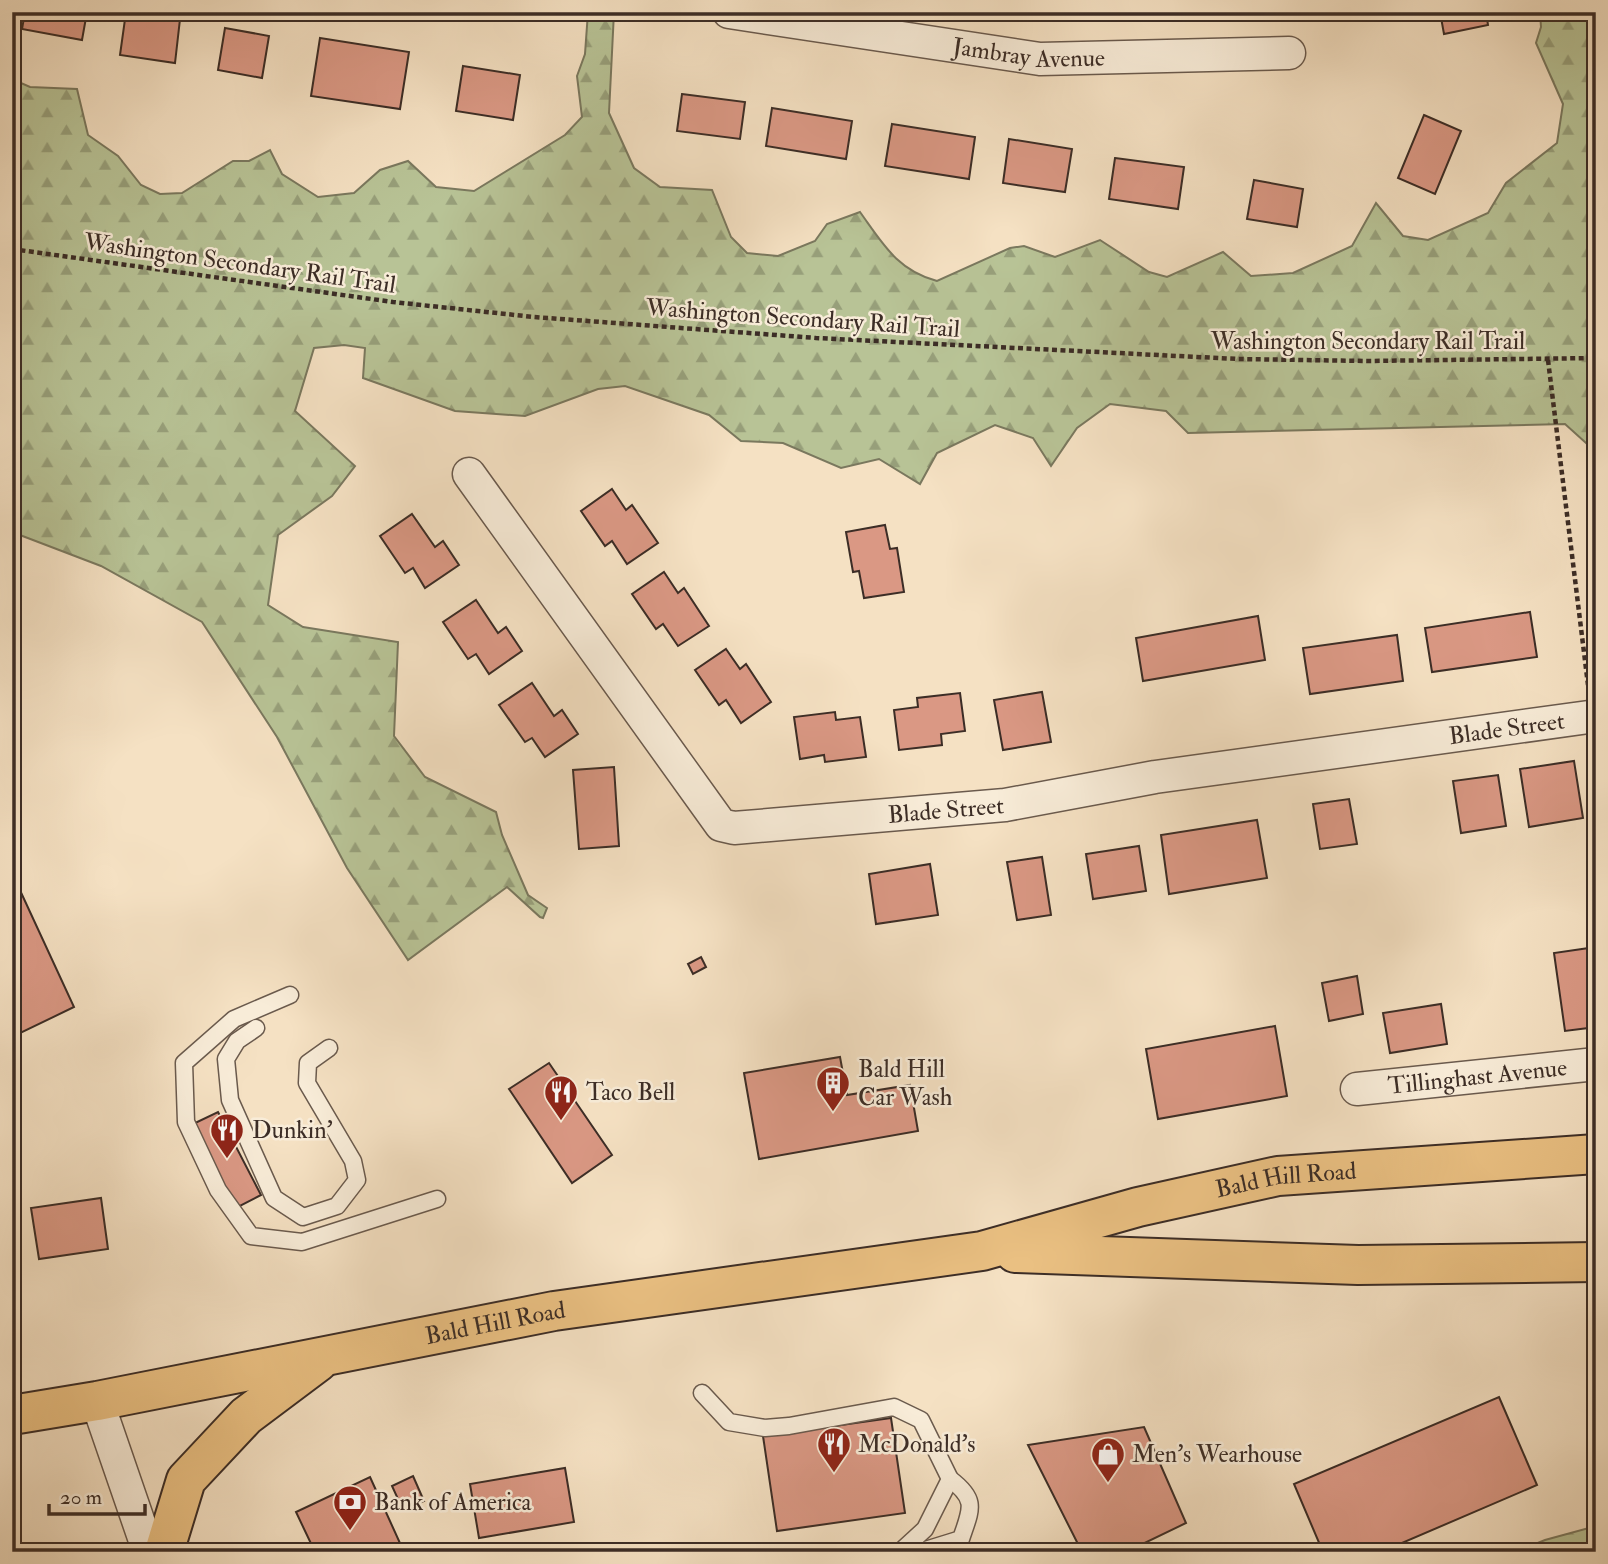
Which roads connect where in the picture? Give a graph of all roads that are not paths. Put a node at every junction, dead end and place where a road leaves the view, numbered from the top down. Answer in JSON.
{"nodes":[{"id":1,"x":729,"y":12,"type":"edge"},
{"id":2,"x":840,"y":20,"type":"edge"},
{"id":3,"x":1289,"y":53,"type":"dead end"},
{"id":4,"x":469,"y":474,"type":"dead end"},
{"id":5,"x":1595,"y":723,"type":"edge"},
{"id":6,"x":290,"y":995,"type":"dead end"},
{"id":7,"x":256,"y":1028,"type":"dead end"},
{"id":8,"x":330,"y":1048,"type":"dead end"},
{"id":9,"x":1596,"y":1064,"type":"edge"},
{"id":10,"x":1357,"y":1089,"type":"dead end"},
{"id":11,"x":1596,"y":1154,"type":"edge"},
{"id":12,"x":437,"y":1199,"type":"dead end"},
{"id":13,"x":982,"y":1251,"type":"junction"},
{"id":14,"x":1596,"y":1262,"type":"edge"},
{"id":15,"x":326,"y":1356,"type":"junction"},
{"id":16,"x":702,"y":1392,"type":"dead end"},
{"id":17,"x":97,"y":1401,"type":"junction"},
{"id":18,"x":12,"y":1415,"type":"edge"},
{"id":19,"x":950,"y":1479,"type":"junction"},
{"id":20,"x":149,"y":1552,"type":"edge"},
{"id":21,"x":164,"y":1552,"type":"edge"},
{"id":22,"x":900,"y":1552,"type":"edge"},
{"id":23,"x":919,"y":1552,"type":"edge"}],
"edges":[{"from":1,"to":2,"type":"street","name":"Jambray Avenue"},
{"from":2,"to":3,"type":"street","name":"Jambray Avenue"},
{"from":4,"to":5,"type":"street","name":"Blade Street"},
{"from":6,"to":12,"type":"lane"},
{"from":7,"to":8,"type":"lane"},
{"from":9,"to":10,"type":"street","name":"Tillinghast Avenue"},
{"from":11,"to":13,"type":"main road","name":"Bald Hill Road"},
{"from":13,"to":14,"type":"main road","name":"Bald Hill Road"},
{"from":13,"to":15,"type":"main road","name":"Bald Hill Road"},
{"from":15,"to":17,"type":"main road","name":"Bald Hill Road"},
{"from":15,"to":21,"type":"main road"},
{"from":16,"to":19,"type":"lane"},
{"from":17,"to":18,"type":"main road","name":"Bald Hill Road"},
{"from":17,"to":20,"type":"street"},
{"from":19,"to":22,"type":"lane"},
{"from":19,"to":23,"type":"lane"}]}
